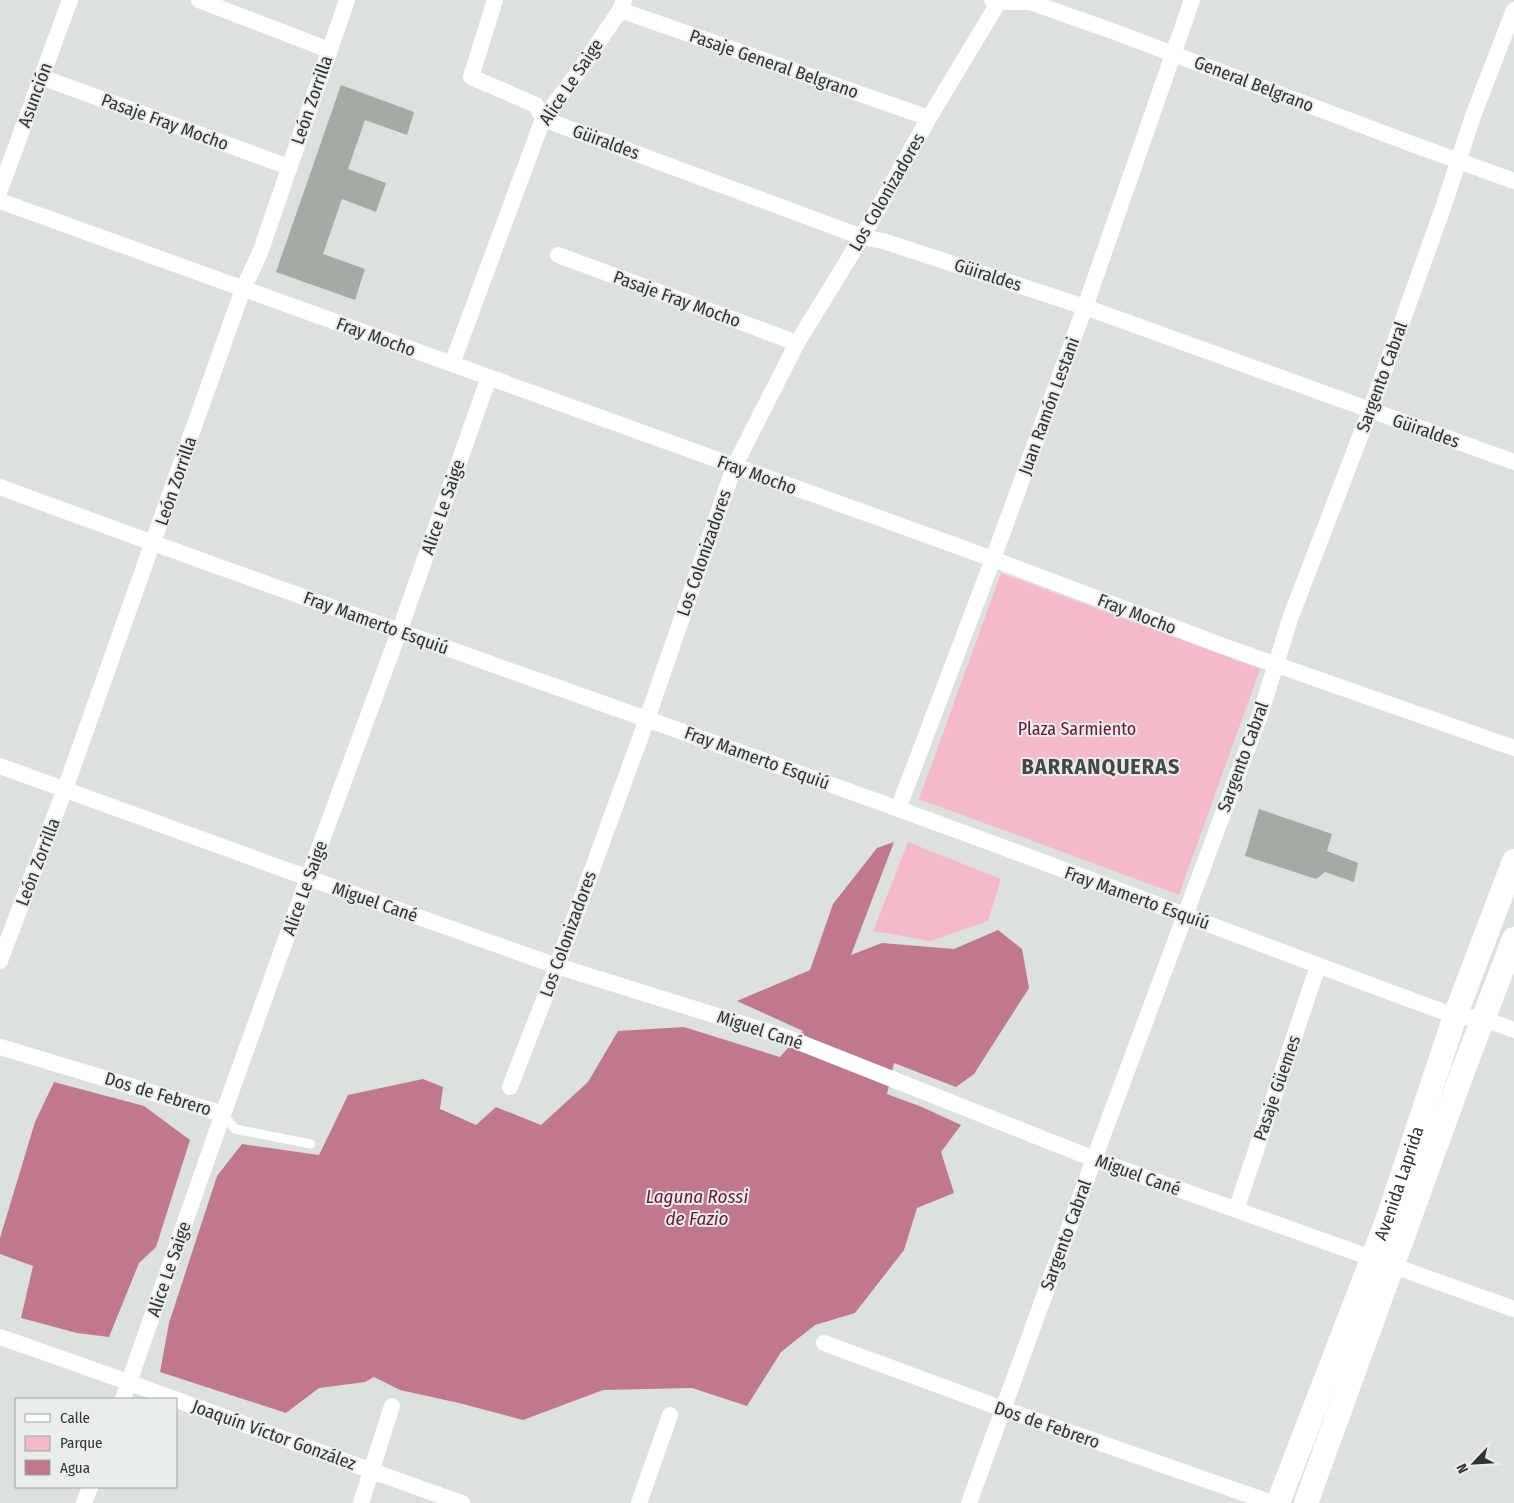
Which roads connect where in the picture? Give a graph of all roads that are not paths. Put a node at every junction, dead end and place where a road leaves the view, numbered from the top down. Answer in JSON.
{"nodes":[{"id":1,"x":70,"y":0,"type":"edge"},
{"id":2,"x":201,"y":0,"type":"edge"},
{"id":3,"x":348,"y":0,"type":"edge"},
{"id":4,"x":495,"y":0,"type":"edge"},
{"id":5,"x":1192,"y":0,"type":"edge"},
{"id":6,"x":997,"y":1,"type":"edge"},
{"id":7,"x":622,"y":5,"type":"edge"},
{"id":8,"x":1514,"y":10,"type":"edge"},
{"id":9,"x":329,"y":50,"type":"junction"},
{"id":10,"x":1173,"y":54,"type":"junction"},
{"id":11,"x":41,"y":77,"type":"junction"},
{"id":12,"x":929,"y":118,"type":"junction"},
{"id":13,"x":543,"y":119,"type":"junction"},
{"id":14,"x":1459,"y":161,"type":"junction"},
{"id":15,"x":290,"y":167,"type":"junction"},
{"id":16,"x":1514,"y":180,"type":"edge"},
{"id":17,"x":0,"y":190,"type":"edge"},
{"id":18,"x":0,"y":201,"type":"edge"},
{"id":19,"x":862,"y":237,"type":"junction"},
{"id":20,"x":558,"y":256,"type":"dead end"},
{"id":21,"x":243,"y":289,"type":"junction"},
{"id":22,"x":1085,"y":307,"type":"junction"},
{"id":23,"x":797,"y":343,"type":"junction"},
{"id":24,"x":452,"y":364,"type":"junction"},
{"id":25,"x":489,"y":377,"type":"junction"},
{"id":26,"x":1370,"y":411,"type":"junction"},
{"id":27,"x":1514,"y":462,"type":"edge"},
{"id":28,"x":734,"y":467,"type":"junction"},
{"id":29,"x":0,"y":487,"type":"edge"},
{"id":30,"x":154,"y":544,"type":"junction"},
{"id":31,"x":993,"y":559,"type":"junction"},
{"id":32,"x":399,"y":632,"type":"junction"},
{"id":33,"x":1276,"y":664,"type":"junction"},
{"id":34,"x":647,"y":718,"type":"junction"},
{"id":35,"x":1514,"y":748,"type":"edge"},
{"id":36,"x":0,"y":766,"type":"edge"},
{"id":37,"x":65,"y":789,"type":"junction"},
{"id":38,"x":898,"y":809,"type":"junction"},
{"id":39,"x":1514,"y":861,"type":"edge"},
{"id":40,"x":308,"y":878,"type":"junction"},
{"id":41,"x":1185,"y":916,"type":"junction"},
{"id":42,"x":1514,"y":939,"type":"edge"},
{"id":43,"x":0,"y":961,"type":"edge"},
{"id":44,"x":557,"y":966,"type":"junction"},
{"id":45,"x":1318,"y":966,"type":"junction"},
{"id":46,"x":1455,"y":1016,"type":"junction"},
{"id":47,"x":1484,"y":1019,"type":"junction"},
{"id":48,"x":1514,"y":1030,"type":"edge"},
{"id":49,"x":0,"y":1047,"type":"edge"},
{"id":50,"x":510,"y":1087,"type":"dead end"},
{"id":51,"x":223,"y":1114,"type":"junction"},
{"id":52,"x":310,"y":1144,"type":"dead end"},
{"id":53,"x":1094,"y":1159,"type":"junction"},
{"id":54,"x":1236,"y":1210,"type":"junction"},
{"id":55,"x":1383,"y":1262,"type":"junction"},
{"id":56,"x":1514,"y":1309,"type":"edge"},
{"id":57,"x":0,"y":1337,"type":"edge"},
{"id":58,"x":824,"y":1343,"type":"dead end"},
{"id":59,"x":129,"y":1381,"type":"junction"},
{"id":60,"x":123,"y":1398,"type":"edge"},
{"id":61,"x":175,"y":1398,"type":"edge"},
{"id":62,"x":178,"y":1399,"type":"edge"},
{"id":63,"x":392,"y":1406,"type":"dead end"},
{"id":64,"x":1003,"y":1410,"type":"junction"},
{"id":65,"x":670,"y":1415,"type":"dead end"},
{"id":66,"x":372,"y":1471,"type":"junction"},
{"id":67,"x":90,"y":1488,"type":"edge"},
{"id":68,"x":84,"y":1503,"type":"edge"},
{"id":69,"x":361,"y":1503,"type":"edge"},
{"id":70,"x":462,"y":1503,"type":"edge"},
{"id":71,"x":639,"y":1503,"type":"edge"},
{"id":72,"x":969,"y":1503,"type":"edge"},
{"id":73,"x":1272,"y":1503,"type":"edge"},
{"id":74,"x":1278,"y":1503,"type":"edge"},
{"id":75,"x":1306,"y":1503,"type":"edge"}],
"edges":[{"from":1,"to":11,"type":"street","name":"Asunción"},
{"from":2,"to":9,"type":"street"},
{"from":3,"to":9,"type":"street","name":"León Zorrilla"},
{"from":4,"to":13,"type":"street","name":"Güiraldes"},
{"from":5,"to":10,"type":"street","name":"Juan Ramón Lestani"},
{"from":6,"to":10,"type":"street","name":"General Belgrano"},
{"from":6,"to":12,"type":"street","name":"Los Colonizadores"},
{"from":7,"to":12,"type":"street","name":"Pasaje General Belgrano"},
{"from":7,"to":13,"type":"street","name":"Alice Le Saige"},
{"from":8,"to":14,"type":"street","name":"Sargento Cabral"},
{"from":9,"to":15,"type":"street","name":"León Zorrilla"},
{"from":10,"to":14,"type":"street","name":"General Belgrano"},
{"from":10,"to":22,"type":"street","name":"Juan Ramón Lestani"},
{"from":11,"to":15,"type":"street","name":"Pasaje Fray Mocho"},
{"from":11,"to":17,"type":"street","name":"Asunción"},
{"from":12,"to":19,"type":"street","name":"Los Colonizadores"},
{"from":13,"to":19,"type":"street","name":"Güiraldes"},
{"from":13,"to":24,"type":"street","name":"Alice Le Saige"},
{"from":14,"to":16,"type":"street","name":"General Belgrano"},
{"from":14,"to":26,"type":"street","name":"Sargento Cabral"},
{"from":15,"to":21,"type":"street","name":"León Zorrilla"},
{"from":18,"to":21,"type":"street","name":"Fray Mocho"},
{"from":19,"to":22,"type":"street","name":"Güiraldes"},
{"from":19,"to":23,"type":"street","name":"Los Colonizadores"},
{"from":20,"to":23,"type":"street","name":"Pasaje Fray Mocho"},
{"from":21,"to":24,"type":"street","name":"Fray Mocho"},
{"from":21,"to":30,"type":"street","name":"León Zorrilla"},
{"from":22,"to":26,"type":"street","name":"Güiraldes"},
{"from":22,"to":31,"type":"street","name":"Juan Ramón Lestani"},
{"from":23,"to":28,"type":"street","name":"Los Colonizadores"},
{"from":24,"to":25,"type":"street","name":"Fray Mocho"},
{"from":25,"to":28,"type":"street","name":"Fray Mocho"},
{"from":25,"to":32,"type":"street","name":"Alice Le Saige"},
{"from":26,"to":27,"type":"street","name":"Güiraldes"},
{"from":26,"to":33,"type":"street","name":"Sargento Cabral"},
{"from":28,"to":31,"type":"street","name":"Fray Mocho"},
{"from":28,"to":34,"type":"street","name":"Los Colonizadores"},
{"from":29,"to":30,"type":"street","name":"Fray Mamerto Esquiú"},
{"from":30,"to":32,"type":"street","name":"Fray Mamerto Esquiú"},
{"from":30,"to":37,"type":"street","name":"León Zorrilla"},
{"from":31,"to":33,"type":"street","name":"Fray Mocho"},
{"from":31,"to":38,"type":"street","name":"Juan Ramón Lestani"},
{"from":32,"to":34,"type":"street","name":"Fray Mamerto Esquiú"},
{"from":32,"to":40,"type":"street","name":"Alice Le Saige"},
{"from":33,"to":35,"type":"street","name":"Fray Mocho"},
{"from":33,"to":41,"type":"street","name":"Sargento Cabral"},
{"from":34,"to":38,"type":"street","name":"Fray Mamerto Esquiú"},
{"from":34,"to":44,"type":"street","name":"Los Colonizadores"},
{"from":36,"to":37,"type":"street","name":"Miguel Cané"},
{"from":37,"to":40,"type":"street","name":"Miguel Cané"},
{"from":37,"to":43,"type":"street","name":"León Zorrilla"},
{"from":38,"to":41,"type":"street","name":"Fray Mamerto Esquiú"},
{"from":39,"to":46,"type":"main road","name":"Avenida Laprida"},
{"from":40,"to":44,"type":"street","name":"Miguel Cané"},
{"from":40,"to":51,"type":"street","name":"Alice Le Saige"},
{"from":41,"to":45,"type":"street","name":"Fray Mamerto Esquiú"},
{"from":41,"to":53,"type":"street","name":"Sargento Cabral"},
{"from":42,"to":47,"type":"main road","name":"Avenida Laprida"},
{"from":44,"to":50,"type":"street","name":"Los Colonizadores"},
{"from":44,"to":53,"type":"street","name":"Miguel Cané"},
{"from":45,"to":46,"type":"street","name":"Fray Mamerto Esquiú"},
{"from":45,"to":54,"type":"street","name":"Pasaje Güemes"},
{"from":46,"to":47,"type":"street","name":"Fray Mamerto Esquiú"},
{"from":46,"to":55,"type":"main road","name":"Avenida Laprida"},
{"from":47,"to":48,"type":"street","name":"Fray Mamerto Esquiú"},
{"from":47,"to":55,"type":"main road","name":"Avenida Laprida"},
{"from":49,"to":51,"type":"street","name":"Dos de Febrero"},
{"from":51,"to":52,"type":"lane","name":"Dos de Febrero"},
{"from":51,"to":59,"type":"street","name":"Alice Le Saige"},
{"from":53,"to":54,"type":"street","name":"Miguel Cané"},
{"from":53,"to":64,"type":"street","name":"Sargento Cabral"},
{"from":54,"to":55,"type":"street","name":"Miguel Cané"},
{"from":55,"to":56,"type":"street","name":"Miguel Cané"},
{"from":55,"to":74,"type":"main road","name":"Avenida Laprida"},
{"from":55,"to":75,"type":"main road","name":"Avenida Laprida"},
{"from":57,"to":59,"type":"street","name":"Joaquín Víctor González"},
{"from":58,"to":64,"type":"street","name":"Dos de Febrero"},
{"from":59,"to":60,"type":"street","name":"Alice Le Saige"},
{"from":59,"to":61,"type":"street","name":"Joaquín Víctor González"},
{"from":62,"to":66,"type":"street","name":"Joaquín Víctor González"},
{"from":63,"to":66,"type":"street"},
{"from":64,"to":72,"type":"street","name":"Sargento Cabral"},
{"from":64,"to":73,"type":"street","name":"Dos de Febrero"},
{"from":65,"to":71,"type":"street"},
{"from":66,"to":69,"type":"street"},
{"from":66,"to":70,"type":"street","name":"Joaquín Víctor González"},
{"from":67,"to":68,"type":"street"}]}
